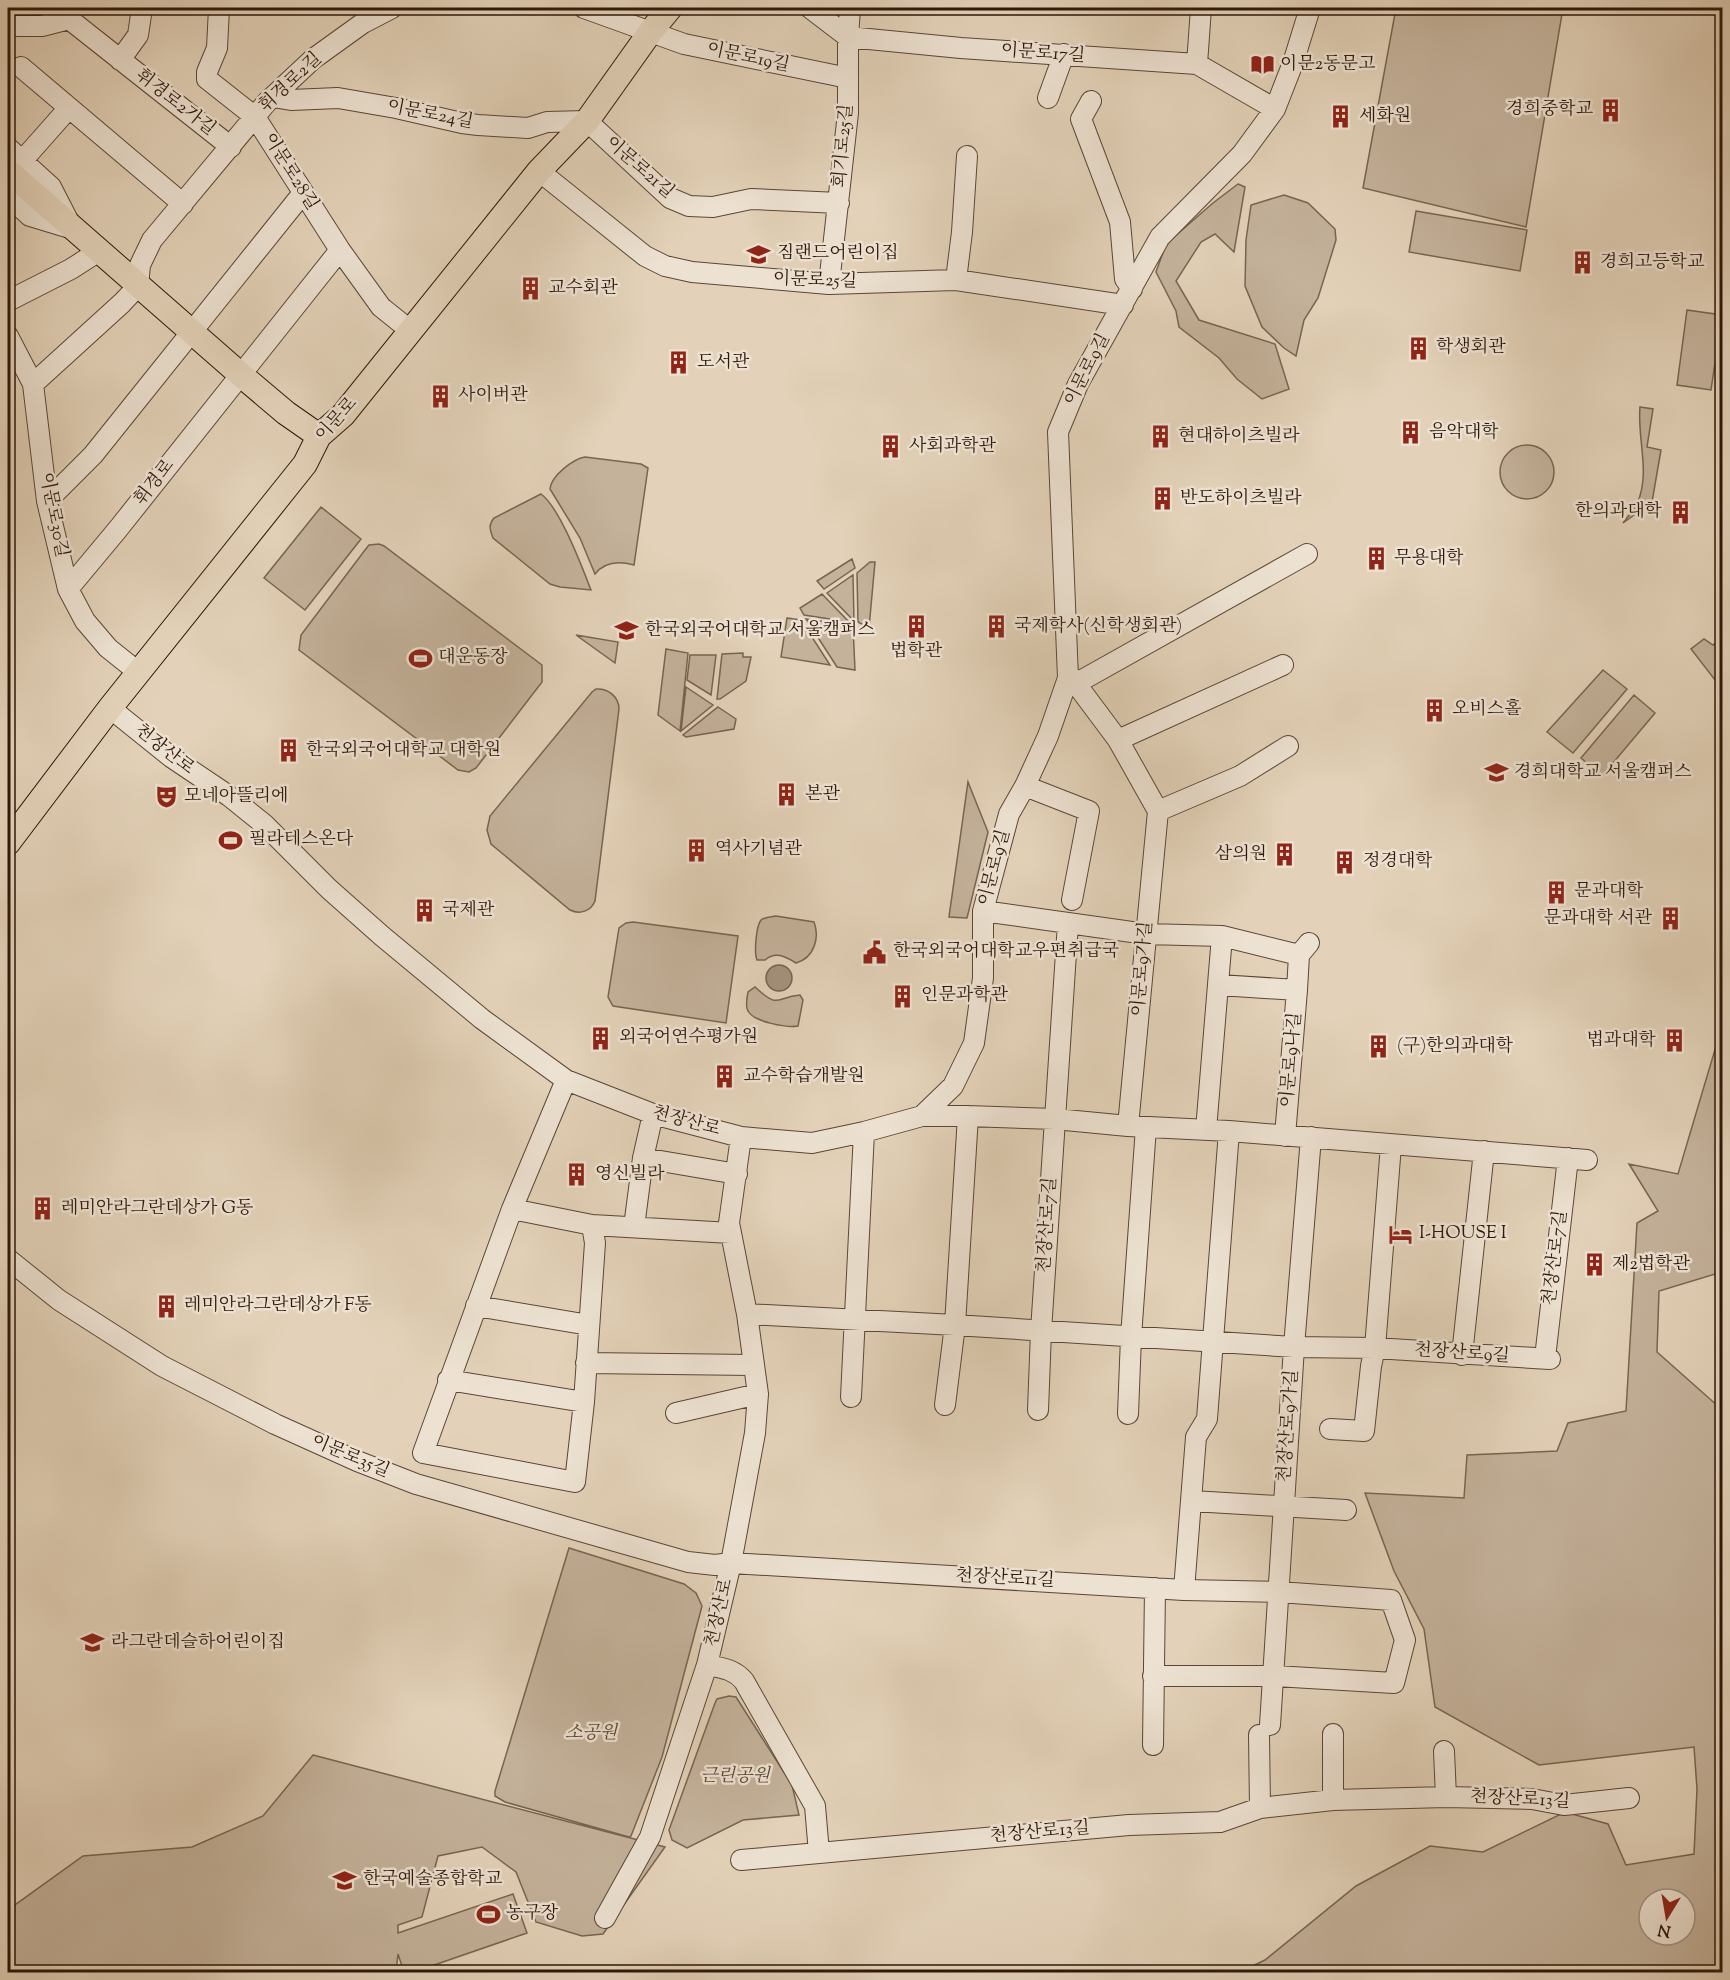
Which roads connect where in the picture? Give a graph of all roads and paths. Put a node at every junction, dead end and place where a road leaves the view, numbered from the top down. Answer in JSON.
{"nodes":[{"id":1,"x":142,"y":8,"type":"edge"},
{"id":2,"x":219,"y":8,"type":"edge"},
{"id":3,"x":392,"y":8,"type":"edge"},
{"id":4,"x":584,"y":8,"type":"edge"},
{"id":5,"x":670,"y":8,"type":"edge"},
{"id":6,"x":810,"y":8,"type":"edge"},
{"id":7,"x":850,"y":8,"type":"edge"},
{"id":8,"x":1201,"y":8,"type":"edge"},
{"id":9,"x":1310,"y":8,"type":"edge"},
{"id":10,"x":70,"y":13,"type":"edge"},
{"id":11,"x":8,"y":26,"type":"edge"},
{"id":12,"x":651,"y":31,"type":"junction"},
{"id":13,"x":848,"y":38,"type":"junction"},
{"id":14,"x":1064,"y":54,"type":"junction"},
{"id":15,"x":120,"y":60,"type":"junction"},
{"id":16,"x":1197,"y":64,"type":"junction"},
{"id":17,"x":21,"y":67,"type":"dead end"},
{"id":18,"x":848,"y":78,"type":"junction"},
{"id":19,"x":273,"y":97,"type":"junction"},
{"id":20,"x":1048,"y":98,"type":"dead end"},
{"id":21,"x":1091,"y":101,"type":"dead end"},
{"id":22,"x":68,"y":109,"type":"junction"},
{"id":23,"x":1275,"y":109,"type":"junction"},
{"id":24,"x":255,"y":117,"type":"junction"},
{"id":25,"x":586,"y":121,"type":"junction"},
{"id":26,"x":231,"y":147,"type":"junction"},
{"id":27,"x":8,"y":148,"type":"edge"},
{"id":28,"x":967,"y":156,"type":"dead end"},
{"id":29,"x":15,"y":166,"type":"edge"},
{"id":30,"x":540,"y":171,"type":"junction"},
{"id":31,"x":303,"y":193,"type":"junction"},
{"id":32,"x":8,"y":196,"type":"edge"},
{"id":33,"x":839,"y":202,"type":"junction"},
{"id":34,"x":183,"y":204,"type":"junction"},
{"id":35,"x":73,"y":229,"type":"junction"},
{"id":36,"x":340,"y":250,"type":"junction"},
{"id":37,"x":99,"y":251,"type":"junction"},
{"id":38,"x":956,"y":280,"type":"junction"},
{"id":39,"x":830,"y":284,"type":"junction"},
{"id":40,"x":138,"y":286,"type":"junction"},
{"id":41,"x":1127,"y":297,"type":"junction"},
{"id":42,"x":8,"y":301,"type":"edge"},
{"id":43,"x":411,"y":331,"type":"junction"},
{"id":44,"x":190,"y":332,"type":"junction"},
{"id":45,"x":8,"y":336,"type":"edge"},
{"id":46,"x":241,"y":375,"type":"junction"},
{"id":47,"x":33,"y":384,"type":"junction"},
{"id":48,"x":319,"y":436,"type":"junction"},
{"id":49,"x":47,"y":501,"type":"junction"},
{"id":50,"x":1307,"y":554,"type":"dead end"},
{"id":51,"x":68,"y":589,"type":"junction"},
{"id":52,"x":1283,"y":665,"type":"dead end"},
{"id":53,"x":138,"y":672,"type":"junction"},
{"id":54,"x":1072,"y":679,"type":"junction"},
{"id":55,"x":110,"y":708,"type":"junction"},
{"id":56,"x":1118,"y":740,"type":"junction"},
{"id":57,"x":1288,"y":746,"type":"dead end"},
{"id":58,"x":1025,"y":786,"type":"junction"},
{"id":59,"x":1158,"y":811,"type":"junction"},
{"id":60,"x":8,"y":843,"type":"edge"},
{"id":61,"x":1072,"y":900,"type":"dead end"},
{"id":62,"x":983,"y":911,"type":"junction"},
{"id":63,"x":1068,"y":923,"type":"junction"},
{"id":64,"x":1146,"y":934,"type":"junction"},
{"id":65,"x":1222,"y":936,"type":"junction"},
{"id":66,"x":1219,"y":986,"type":"junction"},
{"id":67,"x":1297,"y":990,"type":"junction"},
{"id":68,"x":566,"y":1080,"type":"junction"},
{"id":69,"x":653,"y":1114,"type":"junction"},
{"id":70,"x":922,"y":1116,"type":"junction"},
{"id":71,"x":968,"y":1116,"type":"junction"},
{"id":72,"x":1055,"y":1119,"type":"junction"},
{"id":73,"x":1137,"y":1127,"type":"junction"},
{"id":74,"x":1206,"y":1130,"type":"junction"},
{"id":75,"x":1229,"y":1131,"type":"junction"},
{"id":76,"x":864,"y":1132,"type":"junction"},
{"id":77,"x":1285,"y":1136,"type":"junction"},
{"id":78,"x":741,"y":1137,"type":"junction"},
{"id":79,"x":1311,"y":1137,"type":"junction"},
{"id":80,"x":1391,"y":1145,"type":"junction"},
{"id":81,"x":1484,"y":1151,"type":"junction"},
{"id":82,"x":644,"y":1158,"type":"junction"},
{"id":83,"x":737,"y":1174,"type":"junction"},
{"id":84,"x":512,"y":1209,"type":"junction"},
{"id":85,"x":592,"y":1225,"type":"junction"},
{"id":86,"x":634,"y":1227,"type":"junction"},
{"id":87,"x":731,"y":1233,"type":"junction"},
{"id":88,"x":8,"y":1259,"type":"edge"},
{"id":89,"x":476,"y":1306,"type":"junction"},
{"id":90,"x":747,"y":1314,"type":"junction"},
{"id":91,"x":855,"y":1320,"type":"junction"},
{"id":92,"x":589,"y":1325,"type":"junction"},
{"id":93,"x":955,"y":1325,"type":"junction"},
{"id":94,"x":1041,"y":1331,"type":"junction"},
{"id":95,"x":1131,"y":1337,"type":"junction"},
{"id":96,"x":1212,"y":1341,"type":"junction"},
{"id":97,"x":1294,"y":1347,"type":"junction"},
{"id":98,"x":1375,"y":1348,"type":"junction"},
{"id":99,"x":1462,"y":1354,"type":"junction"},
{"id":100,"x":1547,"y":1358,"type":"joint"},
{"id":101,"x":586,"y":1363,"type":"junction"},
{"id":102,"x":753,"y":1365,"type":"junction"},
{"id":103,"x":448,"y":1380,"type":"junction"},
{"id":104,"x":758,"y":1394,"type":"junction"},
{"id":105,"x":851,"y":1397,"type":"dead end"},
{"id":106,"x":584,"y":1402,"type":"junction"},
{"id":107,"x":945,"y":1405,"type":"dead end"},
{"id":108,"x":1038,"y":1410,"type":"dead end"},
{"id":109,"x":676,"y":1413,"type":"dead end"},
{"id":110,"x":1128,"y":1414,"type":"dead end"},
{"id":111,"x":1330,"y":1429,"type":"dead end"},
{"id":112,"x":1192,"y":1501,"type":"junction"},
{"id":113,"x":1284,"y":1506,"type":"junction"},
{"id":114,"x":1346,"y":1510,"type":"dead end"},
{"id":115,"x":731,"y":1563,"type":"junction"},
{"id":116,"x":1155,"y":1588,"type":"junction"},
{"id":117,"x":1184,"y":1590,"type":"junction"},
{"id":118,"x":1279,"y":1592,"type":"junction"},
{"id":119,"x":707,"y":1665,"type":"junction"},
{"id":120,"x":1153,"y":1677,"type":"junction"},
{"id":121,"x":1275,"y":1677,"type":"junction"},
{"id":122,"x":1333,"y":1734,"type":"dead end"},
{"id":123,"x":1154,"y":1745,"type":"dead end"},
{"id":124,"x":1444,"y":1751,"type":"dead end"},
{"id":125,"x":1446,"y":1797,"type":"junction"},
{"id":126,"x":1629,"y":1798,"type":"dead end"},
{"id":127,"x":1333,"y":1800,"type":"junction"},
{"id":128,"x":1260,"y":1808,"type":"junction"},
{"id":129,"x":819,"y":1853,"type":"junction"},
{"id":130,"x":741,"y":1860,"type":"dead end"},
{"id":131,"x":605,"y":1918,"type":"dead end"}],
"edges":[{"from":1,"to":15,"type":"street","name":"휘경로2가길"},
{"from":2,"to":24,"type":"street","name":"이문로28길"},
{"from":3,"to":19,"type":"street","name":"휘경로2길"},
{"from":4,"to":12,"type":"street"},
{"from":5,"to":12,"type":"main road","name":"이문로"},
{"from":6,"to":13,"type":"street"},
{"from":7,"to":13,"type":"street","name":"회기로25길"},
{"from":8,"to":16,"type":"street"},
{"from":9,"to":23,"type":"street","name":"이문로9길"},
{"from":10,"to":11,"type":"street","name":"휘경로2가길"},
{"from":10,"to":15,"type":"street","name":"휘경로2가길"},
{"from":12,"to":18,"type":"street","name":"이문로19길"},
{"from":12,"to":25,"type":"main road","name":"이문로"},
{"from":13,"to":14,"type":"street","name":"이문로17길"},
{"from":13,"to":18,"type":"street","name":"회기로25길"},
{"from":14,"to":16,"type":"street","name":"이문로17길"},
{"from":14,"to":20,"type":"street"},
{"from":15,"to":26,"type":"street","name":"휘경로2가길"},
{"from":16,"to":23,"type":"street","name":"이문로17길"},
{"from":17,"to":22,"type":"street"},
{"from":18,"to":33,"type":"street","name":"회기로25길"},
{"from":19,"to":24,"type":"street","name":"휘경로2길"},
{"from":19,"to":25,"type":"street","name":"이문로24길"},
{"from":21,"to":41,"type":"street"},
{"from":22,"to":29,"type":"street"},
{"from":22,"to":34,"type":"street"},
{"from":23,"to":41,"type":"street","name":"이문로9길"},
{"from":24,"to":26,"type":"street","name":"휘경로2길"},
{"from":24,"to":31,"type":"street","name":"이문로28길"},
{"from":25,"to":30,"type":"main road","name":"이문로"},
{"from":25,"to":33,"type":"street","name":"이문로21길"},
{"from":26,"to":34,"type":"street","name":"휘경로2길"},
{"from":27,"to":29,"type":"street"},
{"from":28,"to":38,"type":"street"},
{"from":29,"to":35,"type":"main road"},
{"from":30,"to":39,"type":"street","name":"이문로25길"},
{"from":30,"to":43,"type":"main road","name":"이문로"},
{"from":31,"to":36,"type":"street","name":"이문로28길"},
{"from":31,"to":44,"type":"street"},
{"from":32,"to":35,"type":"street"},
{"from":33,"to":39,"type":"street","name":"회기로25길"},
{"from":34,"to":40,"type":"street","name":"휘경로2길"},
{"from":35,"to":37,"type":"main road"},
{"from":36,"to":43,"type":"street","name":"이문로28길"},
{"from":36,"to":46,"type":"street","name":"휘경로"},
{"from":37,"to":40,"type":"main road"},
{"from":37,"to":42,"type":"street"},
{"from":38,"to":39,"type":"street","name":"이문로25길"},
{"from":38,"to":41,"type":"street","name":"이문로25길"},
{"from":40,"to":44,"type":"main road"},
{"from":40,"to":47,"type":"street"},
{"from":41,"to":54,"type":"street","name":"이문로9길"},
{"from":43,"to":48,"type":"main road","name":"이문로"},
{"from":44,"to":46,"type":"main road"},
{"from":44,"to":49,"type":"street"},
{"from":45,"to":47,"type":"street","name":"이문로30길"},
{"from":46,"to":48,"type":"main road"},
{"from":46,"to":51,"type":"street","name":"휘경로"},
{"from":47,"to":49,"type":"street","name":"이문로30길"},
{"from":48,"to":53,"type":"main road","name":"이문로"},
{"from":49,"to":51,"type":"street","name":"이문로30길"},
{"from":50,"to":54,"type":"street"},
{"from":51,"to":53,"type":"street","name":"이문로30길"},
{"from":52,"to":56,"type":"street"},
{"from":53,"to":55,"type":"main road","name":"이문로"},
{"from":54,"to":56,"type":"street"},
{"from":54,"to":58,"type":"street","name":"이문로9길"},
{"from":55,"to":60,"type":"main road","name":"이문로"},
{"from":55,"to":68,"type":"street","name":"천장산로"},
{"from":56,"to":59,"type":"street"},
{"from":57,"to":59,"type":"street"},
{"from":58,"to":61,"type":"street"},
{"from":58,"to":62,"type":"street","name":"이문로9길"},
{"from":59,"to":64,"type":"street","name":"이문로9가길"},
{"from":62,"to":63,"type":"street"},
{"from":62,"to":70,"type":"street","name":"이문로9길"},
{"from":63,"to":64,"type":"street"},
{"from":63,"to":72,"type":"street"},
{"from":64,"to":65,"type":"street"},
{"from":64,"to":73,"type":"street","name":"이문로9가길"},
{"from":65,"to":66,"type":"street"},
{"from":65,"to":67,"type":"street"},
{"from":66,"to":67,"type":"street","name":"이문로9나길"},
{"from":66,"to":74,"type":"street"},
{"from":67,"to":77,"type":"street","name":"이문로9나길"},
{"from":68,"to":69,"type":"street","name":"천장산로"},
{"from":68,"to":84,"type":"street"},
{"from":69,"to":78,"type":"street","name":"천장산로"},
{"from":69,"to":82,"type":"street"},
{"from":70,"to":71,"type":"street","name":"천장산로7길"},
{"from":70,"to":76,"type":"street","name":"천장산로7길"},
{"from":71,"to":72,"type":"street","name":"천장산로7길"},
{"from":71,"to":93,"type":"street"},
{"from":72,"to":73,"type":"street","name":"천장산로7길"},
{"from":72,"to":94,"type":"street","name":"천장산로7길"},
{"from":73,"to":74,"type":"street","name":"천장산로7길"},
{"from":73,"to":95,"type":"street"},
{"from":74,"to":75,"type":"street","name":"천장산로7길"},
{"from":75,"to":77,"type":"street","name":"천장산로7길"},
{"from":75,"to":96,"type":"street"},
{"from":76,"to":78,"type":"street","name":"천장산로7길"},
{"from":76,"to":91,"type":"street"},
{"from":77,"to":79,"type":"street","name":"천장산로7길"},
{"from":78,"to":83,"type":"street","name":"천장산로"},
{"from":79,"to":80,"type":"street","name":"천장산로7길"},
{"from":79,"to":97,"type":"street"},
{"from":80,"to":81,"type":"street","name":"천장산로7길"},
{"from":80,"to":98,"type":"street"},
{"from":81,"to":99,"type":"street"},
{"from":81,"to":100,"type":"street","name":"천장산로7길"},
{"from":82,"to":83,"type":"street"},
{"from":82,"to":86,"type":"street"},
{"from":83,"to":87,"type":"street","name":"천장산로"},
{"from":84,"to":85,"type":"street"},
{"from":84,"to":89,"type":"street"},
{"from":85,"to":86,"type":"street"},
{"from":85,"to":92,"type":"street"},
{"from":86,"to":87,"type":"street"},
{"from":87,"to":90,"type":"street","name":"천장산로"},
{"from":88,"to":115,"type":"street","name":"이문로35길"},
{"from":89,"to":92,"type":"street"},
{"from":89,"to":103,"type":"street"},
{"from":90,"to":91,"type":"street","name":"천장산로9길"},
{"from":90,"to":102,"type":"street","name":"천장산로"},
{"from":91,"to":93,"type":"street","name":"천장산로9길"},
{"from":91,"to":105,"type":"street"},
{"from":92,"to":101,"type":"street"},
{"from":93,"to":94,"type":"street","name":"천장산로9길"},
{"from":93,"to":107,"type":"street"},
{"from":94,"to":95,"type":"street","name":"천장산로9길"},
{"from":94,"to":108,"type":"street"},
{"from":95,"to":96,"type":"street","name":"천장산로9길"},
{"from":95,"to":110,"type":"street"},
{"from":96,"to":97,"type":"street","name":"천장산로9길"},
{"from":96,"to":112,"type":"street"},
{"from":97,"to":98,"type":"street","name":"천장산로9길"},
{"from":97,"to":113,"type":"street","name":"천장산로9가길"},
{"from":98,"to":99,"type":"street","name":"천장산로9길"},
{"from":98,"to":111,"type":"street"},
{"from":99,"to":100,"type":"street","name":"천장산로9길"},
{"from":101,"to":102,"type":"street"},
{"from":101,"to":106,"type":"street"},
{"from":102,"to":104,"type":"street","name":"천장산로"},
{"from":103,"to":106,"type":"street"},
{"from":103,"to":106,"type":"street"},
{"from":104,"to":109,"type":"street"},
{"from":104,"to":115,"type":"street","name":"천장산로"},
{"from":112,"to":113,"type":"street","name":"천장산로9가길"},
{"from":112,"to":117,"type":"street"},
{"from":113,"to":114,"type":"street","name":"천장산로9가길"},
{"from":113,"to":118,"type":"street","name":"천장산로9가길"},
{"from":115,"to":116,"type":"street","name":"천장산로11길"},
{"from":115,"to":119,"type":"street","name":"천장산로"},
{"from":116,"to":117,"type":"street","name":"천장산로11길"},
{"from":116,"to":120,"type":"street"},
{"from":117,"to":118,"type":"street","name":"천장산로11길"},
{"from":118,"to":121,"type":"street","name":"천장산로9가길"},
{"from":118,"to":121,"type":"street"},
{"from":119,"to":129,"type":"street"},
{"from":119,"to":131,"type":"street","name":"천장산로"},
{"from":120,"to":121,"type":"street"},
{"from":120,"to":123,"type":"street"},
{"from":121,"to":128,"type":"street","name":"천장산로9가길"},
{"from":122,"to":127,"type":"street"},
{"from":124,"to":125,"type":"street","name":"천장산로13길"},
{"from":125,"to":126,"type":"street","name":"천장산로13길"},
{"from":125,"to":127,"type":"street","name":"천장산로13길"},
{"from":127,"to":128,"type":"street","name":"천장산로13길"},
{"from":128,"to":129,"type":"street","name":"천장산로13길"},
{"from":129,"to":130,"type":"street","name":"천장산로13길"}]}
